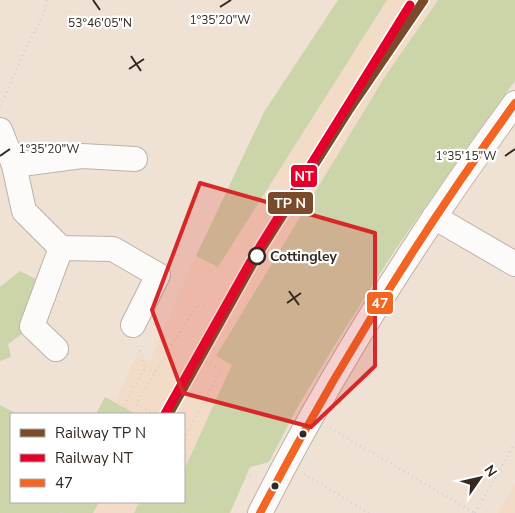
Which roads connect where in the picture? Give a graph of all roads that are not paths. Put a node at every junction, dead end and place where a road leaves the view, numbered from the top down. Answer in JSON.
{"nodes":[{"id":1,"x":515,"y":103,"type":"edge"},
{"id":2,"x":0,"y":130,"type":"edge"},
{"id":3,"x":135,"y":159,"type":"dead end"},
{"id":4,"x":14,"y":165,"type":"junction"},
{"id":5,"x":434,"y":217,"type":"junction"},
{"id":6,"x":61,"y":248,"type":"junction"},
{"id":7,"x":515,"y":264,"type":"edge"},
{"id":8,"x":133,"y":324,"type":"road end"},
{"id":9,"x":56,"y":349,"type":"dead end"},
{"id":10,"x":260,"y":513,"type":"edge"}],
"edges":[{"from":1,"to":5,"type":"street"},
{"from":2,"to":4,"type":"street"},
{"from":3,"to":4,"type":"street"},
{"from":4,"to":6,"type":"street"},
{"from":5,"to":7,"type":"street"},
{"from":5,"to":10,"type":"street"},
{"from":6,"to":8,"type":"street"},
{"from":6,"to":9,"type":"street"}]}
